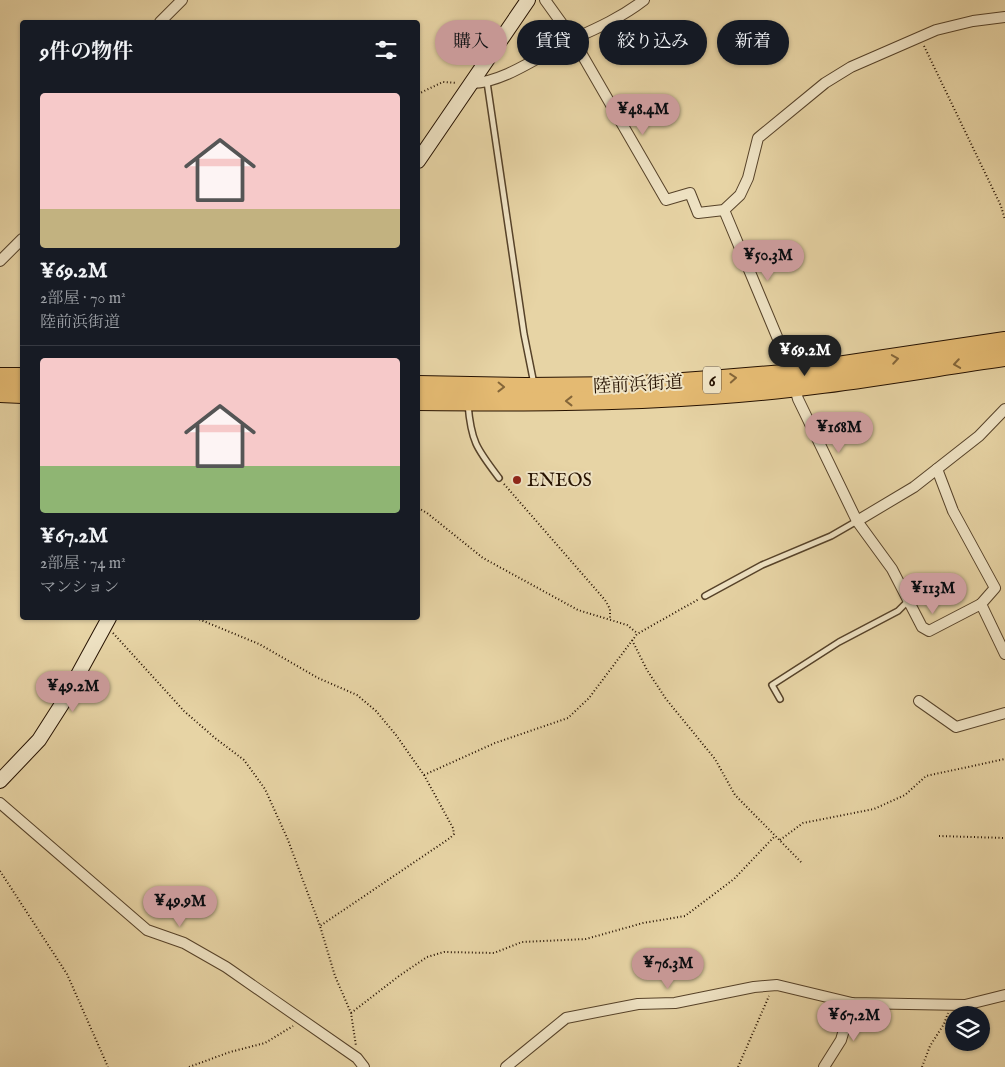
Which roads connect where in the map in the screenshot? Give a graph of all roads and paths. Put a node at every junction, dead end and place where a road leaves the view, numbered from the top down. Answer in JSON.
{"nodes":[{"id":1,"x":182,"y":0,"type":"edge"},
{"id":2,"x":528,"y":0,"type":"edge"},
{"id":3,"x":545,"y":0,"type":"edge"},
{"id":4,"x":644,"y":0,"type":"edge"},
{"id":5,"x":1005,"y":16,"type":"edge"},
{"id":6,"x":162,"y":20,"type":"edge"},
{"id":7,"x":559,"y":20,"type":"edge"},
{"id":8,"x":589,"y":33,"type":"edge"},
{"id":9,"x":920,"y":38,"type":"junction"},
{"id":10,"x":521,"y":65,"type":"edge"},
{"id":11,"x":588,"y":65,"type":"edge"},
{"id":12,"x":487,"y":82,"type":"junction"},
{"id":13,"x":471,"y":83,"type":"junction"},
{"id":14,"x":420,"y":93,"type":"edge"},
{"id":15,"x":420,"y":158,"type":"edge"},
{"id":16,"x":724,"y":210,"type":"junction"},
{"id":17,"x":1005,"y":220,"type":"edge"},
{"id":18,"x":20,"y":241,"type":"edge"},
{"id":19,"x":0,"y":261,"type":"edge"},
{"id":20,"x":1005,"y":341,"type":"edge"},
{"id":21,"x":1005,"y":357,"type":"edge"},
{"id":22,"x":0,"y":376,"type":"edge"},
{"id":23,"x":20,"y":377,"type":"edge"},
{"id":24,"x":793,"y":380,"type":"junction"},
{"id":25,"x":420,"y":385,"type":"edge"},
{"id":26,"x":535,"y":387,"type":"junction"},
{"id":27,"x":0,"y":393,"type":"edge"},
{"id":28,"x":20,"y":394,"type":"edge"},
{"id":29,"x":468,"y":394,"type":"junction"},
{"id":30,"x":420,"y":401,"type":"edge"},
{"id":31,"x":1005,"y":409,"type":"edge"},
{"id":32,"x":937,"y":469,"type":"junction"},
{"id":33,"x":499,"y":478,"type":"joint"},
{"id":34,"x":420,"y":509,"type":"edge"},
{"id":35,"x":857,"y":521,"type":"junction"},
{"id":36,"x":705,"y":596,"type":"joint"},
{"id":37,"x":909,"y":600,"type":"junction"},
{"id":38,"x":981,"y":604,"type":"junction"},
{"id":39,"x":201,"y":620,"type":"edge"},
{"id":40,"x":610,"y":620,"type":"junction"},
{"id":41,"x":107,"y":621,"type":"edge"},
{"id":42,"x":638,"y":634,"type":"junction"},
{"id":43,"x":632,"y":640,"type":"junction"},
{"id":44,"x":1004,"y":648,"type":"edge"},
{"id":45,"x":780,"y":699,"type":"dead end"},
{"id":46,"x":919,"y":701,"type":"dead end"},
{"id":47,"x":1005,"y":713,"type":"edge"},
{"id":48,"x":1005,"y":759,"type":"edge"},
{"id":49,"x":424,"y":775,"type":"junction"},
{"id":50,"x":0,"y":781,"type":"edge"},
{"id":51,"x":0,"y":803,"type":"edge"},
{"id":52,"x":775,"y":836,"type":"junction"},
{"id":53,"x":939,"y":836,"type":"dead end"},
{"id":54,"x":1005,"y":838,"type":"edge"},
{"id":55,"x":780,"y":840,"type":"junction"},
{"id":56,"x":802,"y":863,"type":"dead end"},
{"id":57,"x":0,"y":871,"type":"edge"},
{"id":58,"x":320,"y":926,"type":"junction"},
{"id":59,"x":773,"y":985,"type":"junction"},
{"id":60,"x":1005,"y":995,"type":"edge"},
{"id":61,"x":852,"y":1002,"type":"junction"},
{"id":62,"x":951,"y":1004,"type":"junction"},
{"id":63,"x":351,"y":1012,"type":"junction"},
{"id":64,"x":302,"y":1021,"type":"junction"},
{"id":65,"x":357,"y":1058,"type":"junction"},
{"id":66,"x":108,"y":1067,"type":"edge"},
{"id":67,"x":189,"y":1067,"type":"edge"},
{"id":68,"x":364,"y":1067,"type":"edge"},
{"id":69,"x":506,"y":1067,"type":"edge"},
{"id":70,"x":738,"y":1067,"type":"edge"},
{"id":71,"x":824,"y":1067,"type":"edge"},
{"id":72,"x":922,"y":1067,"type":"edge"}],
"edges":[{"from":1,"to":6,"type":"street"},
{"from":2,"to":13,"type":"street"},
{"from":3,"to":7,"type":"street"},
{"from":4,"to":8,"type":"street"},
{"from":5,"to":9,"type":"street"},
{"from":9,"to":16,"type":"street"},
{"from":9,"to":17,"type":"path"},
{"from":10,"to":12,"type":"street"},
{"from":11,"to":16,"type":"street"},
{"from":12,"to":13,"type":"street"},
{"from":12,"to":26,"type":"lane"},
{"from":13,"to":14,"type":"path"},
{"from":13,"to":15,"type":"street"},
{"from":16,"to":24,"type":"street"},
{"from":18,"to":19,"type":"street"},
{"from":24,"to":20,"type":"highway","name":"陸前浜街道","number":"6","one_way":true},
{"from":21,"to":24,"type":"highway","name":"陸前浜街道","number":"6","one_way":true},
{"from":22,"to":23,"type":"highway"},
{"from":26,"to":24,"type":"highway","name":"陸前浜街道","number":"6","one_way":true},
{"from":24,"to":29,"type":"highway","name":"陸前浜街道","number":"6","one_way":true},
{"from":24,"to":35,"type":"street"},
{"from":25,"to":29,"type":"highway","name":"陸前浜街道","number":"6"},
{"from":29,"to":26,"type":"highway","name":"陸前浜街道","number":"6","one_way":true},
{"from":27,"to":28,"type":"highway"},
{"from":29,"to":30,"type":"highway","name":"陸前浜街道","number":"6"},
{"from":29,"to":33,"type":"lane"},
{"from":31,"to":32,"type":"street"},
{"from":32,"to":35,"type":"street"},
{"from":32,"to":38,"type":"street"},
{"from":33,"to":40,"type":"path"},
{"from":34,"to":40,"type":"path"},
{"from":35,"to":36,"type":"lane"},
{"from":35,"to":37,"type":"street"},
{"from":36,"to":42,"type":"path"},
{"from":37,"to":38,"type":"street"},
{"from":37,"to":45,"type":"lane"},
{"from":38,"to":44,"type":"street"},
{"from":39,"to":49,"type":"path"},
{"from":40,"to":42,"type":"path"},
{"from":41,"to":50,"type":"street"},
{"from":41,"to":58,"type":"path"},
{"from":42,"to":43,"type":"path"},
{"from":43,"to":49,"type":"path"},
{"from":43,"to":52,"type":"path"},
{"from":46,"to":47,"type":"street"},
{"from":48,"to":55,"type":"path"},
{"from":49,"to":58,"type":"path"},
{"from":51,"to":64,"type":"street"},
{"from":52,"to":55,"type":"path"},
{"from":52,"to":63,"type":"path"},
{"from":53,"to":54,"type":"path"},
{"from":55,"to":56,"type":"path"},
{"from":57,"to":66,"type":"path"},
{"from":58,"to":63,"type":"path"},
{"from":59,"to":61,"type":"street"},
{"from":59,"to":69,"type":"street"},
{"from":59,"to":70,"type":"path"},
{"from":60,"to":62,"type":"street"},
{"from":61,"to":62,"type":"street"},
{"from":61,"to":71,"type":"street"},
{"from":62,"to":72,"type":"path"},
{"from":63,"to":65,"type":"path"},
{"from":64,"to":65,"type":"street"},
{"from":64,"to":67,"type":"path"},
{"from":65,"to":68,"type":"street"}]}
